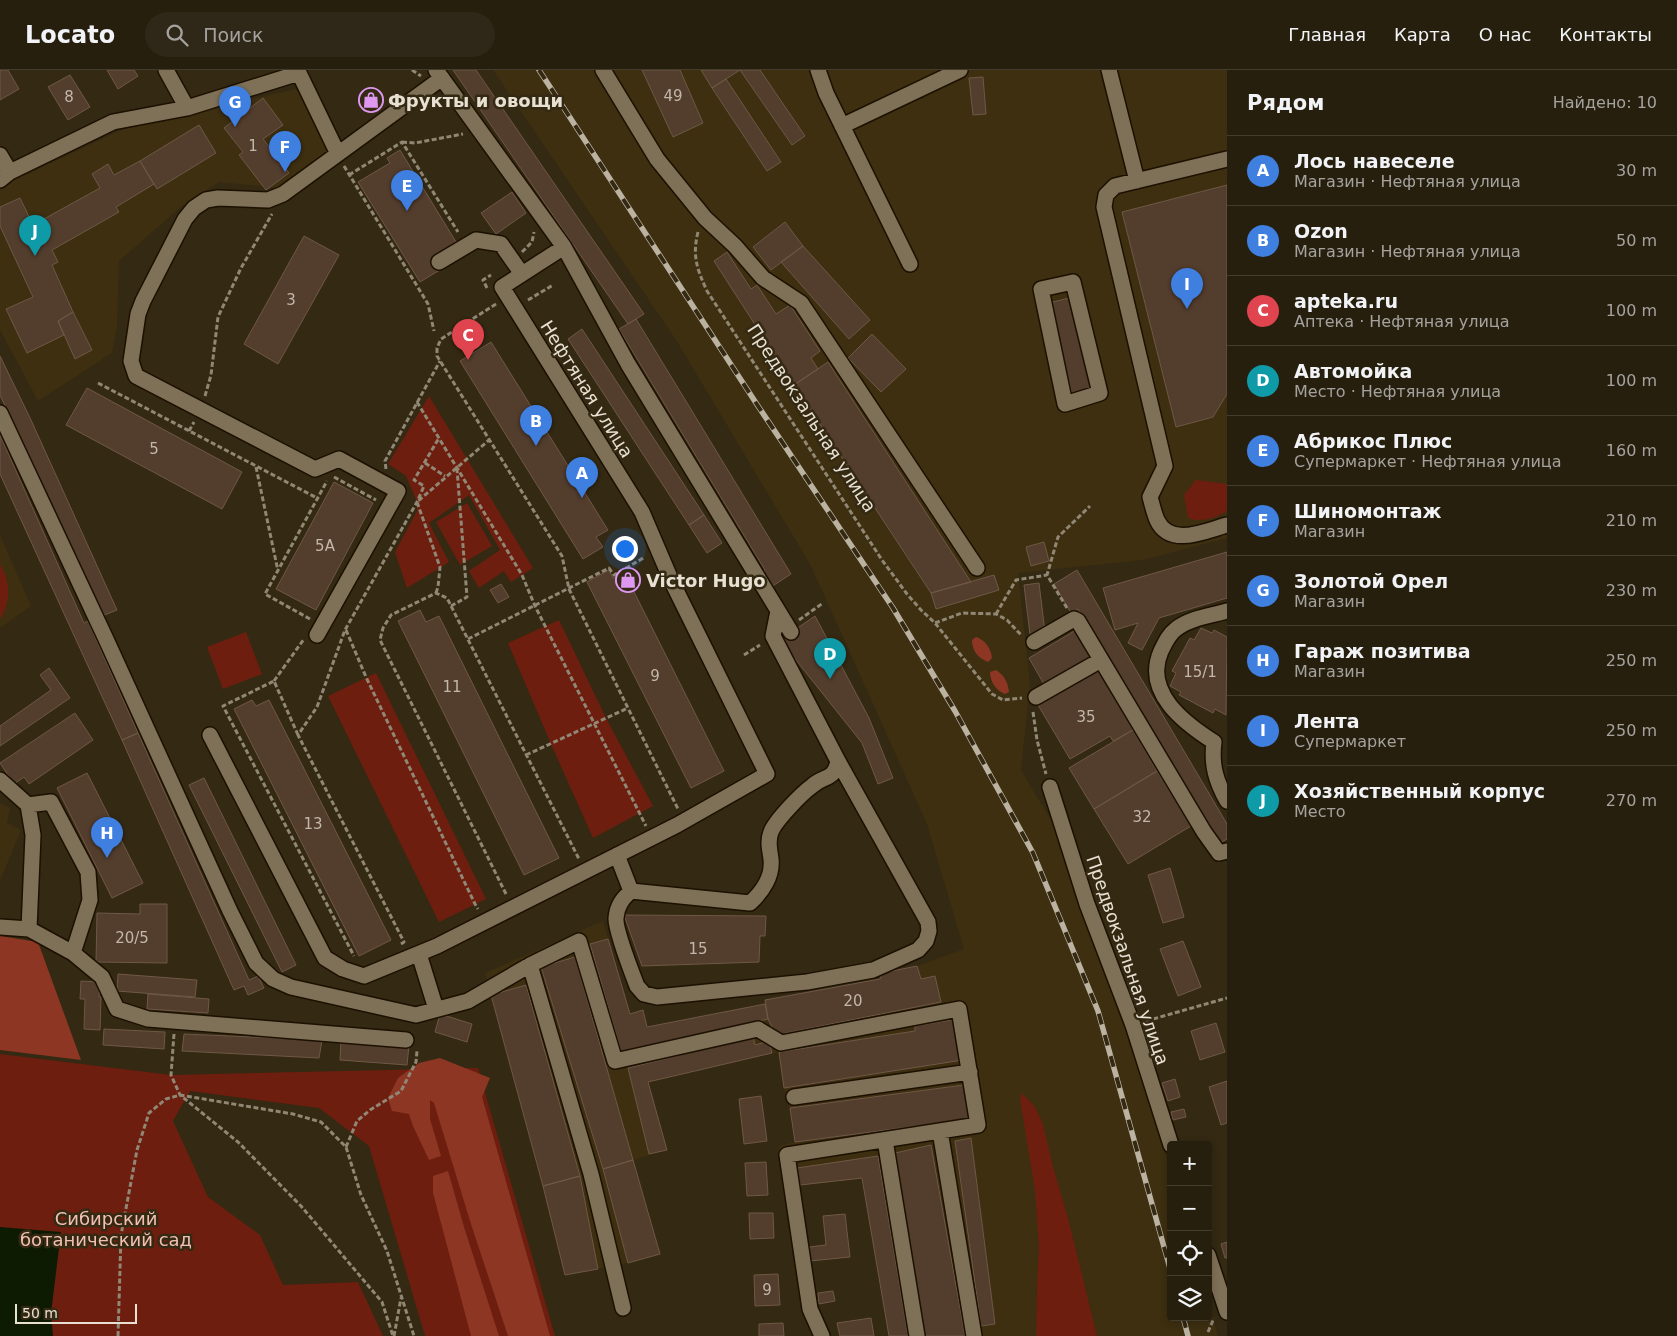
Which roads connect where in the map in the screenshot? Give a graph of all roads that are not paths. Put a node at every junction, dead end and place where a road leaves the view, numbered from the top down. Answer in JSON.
{"nodes":[{"id":1,"x":166,"y":70,"type":"edge"},
{"id":2,"x":603,"y":70,"type":"edge"},
{"id":3,"x":818,"y":70,"type":"edge"},
{"id":4,"x":960,"y":70,"type":"edge"},
{"id":5,"x":1110,"y":70,"type":"edge"},
{"id":6,"x":298,"y":72,"type":"edge"},
{"id":7,"x":439,"y":74,"type":"edge"},
{"id":8,"x":187,"y":108,"type":"junction"},
{"id":9,"x":842,"y":126,"type":"junction"},
{"id":10,"x":338,"y":154,"type":"junction"},
{"id":11,"x":0,"y":155,"type":"edge"},
{"id":12,"x":1227,"y":158,"type":"edge"},
{"id":13,"x":5,"y":176,"type":"edge"},
{"id":14,"x":1137,"y":181,"type":"junction"},
{"id":15,"x":564,"y":247,"type":"junction"},
{"id":16,"x":439,"y":262,"type":"dead end"},
{"id":17,"x":910,"y":264,"type":"dead end"},
{"id":18,"x":522,"y":274,"type":"junction"},
{"id":19,"x":1041,"y":289,"type":"joint"},
{"id":20,"x":0,"y":413,"type":"edge"},
{"id":21,"x":1227,"y":524,"type":"edge"},
{"id":22,"x":977,"y":568,"type":"dead end"},
{"id":23,"x":778,"y":611,"type":"junction"},
{"id":24,"x":1227,"y":611,"type":"edge"},
{"id":25,"x":314,"y":630,"type":"road end"},
{"id":26,"x":791,"y":632,"type":"dead end"},
{"id":27,"x":1034,"y":642,"type":"road end"},
{"id":28,"x":1102,"y":660,"type":"junction"},
{"id":29,"x":1036,"y":697,"type":"road end"},
{"id":30,"x":210,"y":735,"type":"dead end"},
{"id":31,"x":1220,"y":739,"type":"edge"},
{"id":32,"x":838,"y":761,"type":"junction"},
{"id":33,"x":0,"y":780,"type":"edge"},
{"id":34,"x":1050,"y":787,"type":"road end"},
{"id":35,"x":1227,"y":801,"type":"edge"},
{"id":36,"x":28,"y":805,"type":"junction"},
{"id":37,"x":1227,"y":851,"type":"edge"},
{"id":38,"x":617,"y":855,"type":"junction"},
{"id":39,"x":631,"y":891,"type":"junction"},
{"id":40,"x":0,"y":927,"type":"edge"},
{"id":41,"x":29,"y":929,"type":"junction"},
{"id":42,"x":73,"y":953,"type":"junction"},
{"id":43,"x":419,"y":954,"type":"junction"},
{"id":44,"x":530,"y":965,"type":"junction"},
{"id":45,"x":436,"y":1009,"type":"junction"},
{"id":46,"x":406,"y":1040,"type":"road end"},
{"id":47,"x":970,"y":1072,"type":"junction"},
{"id":48,"x":794,"y":1097,"type":"dead end"},
{"id":49,"x":940,"y":1131,"type":"junction"},
{"id":50,"x":885,"y":1140,"type":"junction"},
{"id":51,"x":1170,"y":1141,"type":"edge"},
{"id":52,"x":1212,"y":1267,"type":"edge"},
{"id":53,"x":623,"y":1308,"type":"dead end"},
{"id":54,"x":1227,"y":1312,"type":"edge"},
{"id":55,"x":822,"y":1336,"type":"edge"},
{"id":56,"x":917,"y":1336,"type":"edge"},
{"id":57,"x":974,"y":1336,"type":"edge"}],
"edges":[{"from":1,"to":8,"type":"street"},
{"from":2,"to":22,"type":"street"},
{"from":3,"to":9,"type":"street"},
{"from":4,"to":9,"type":"street"},
{"from":5,"to":14,"type":"street"},
{"from":6,"to":8,"type":"street"},
{"from":6,"to":10,"type":"street"},
{"from":7,"to":10,"type":"street"},
{"from":7,"to":15,"type":"street"},
{"from":8,"to":13,"type":"street"},
{"from":9,"to":17,"type":"street"},
{"from":10,"to":25,"type":"street"},
{"from":11,"to":13,"type":"street"},
{"from":12,"to":14,"type":"street"},
{"from":14,"to":21,"type":"street"},
{"from":15,"to":18,"type":"street","name":"Нефтяная улица"},
{"from":15,"to":23,"type":"street"},
{"from":16,"to":18,"type":"street"},
{"from":18,"to":38,"type":"street","name":"Нефтяная улица"},
{"from":19,"to":19,"type":"street"},
{"from":20,"to":45,"type":"street"},
{"from":23,"to":26,"type":"street"},
{"from":23,"to":32,"type":"street"},
{"from":24,"to":31,"type":"street"},
{"from":27,"to":28,"type":"street"},
{"from":28,"to":29,"type":"street"},
{"from":28,"to":37,"type":"street"},
{"from":30,"to":43,"type":"street"},
{"from":31,"to":35,"type":"street"},
{"from":32,"to":39,"type":"street"},
{"from":32,"to":39,"type":"street"},
{"from":33,"to":36,"type":"street"},
{"from":34,"to":51,"type":"street","name":"Предвокзальная улица"},
{"from":36,"to":41,"type":"street"},
{"from":36,"to":42,"type":"street"},
{"from":38,"to":39,"type":"street"},
{"from":38,"to":43,"type":"street"},
{"from":40,"to":41,"type":"street"},
{"from":41,"to":42,"type":"street"},
{"from":42,"to":46,"type":"street"},
{"from":43,"to":45,"type":"street"},
{"from":44,"to":45,"type":"street"},
{"from":44,"to":47,"type":"street"},
{"from":44,"to":53,"type":"street"},
{"from":47,"to":48,"type":"street"},
{"from":47,"to":49,"type":"street"},
{"from":49,"to":50,"type":"street"},
{"from":49,"to":57,"type":"street"},
{"from":50,"to":55,"type":"street"},
{"from":50,"to":56,"type":"street"},
{"from":52,"to":54,"type":"street"}]}
